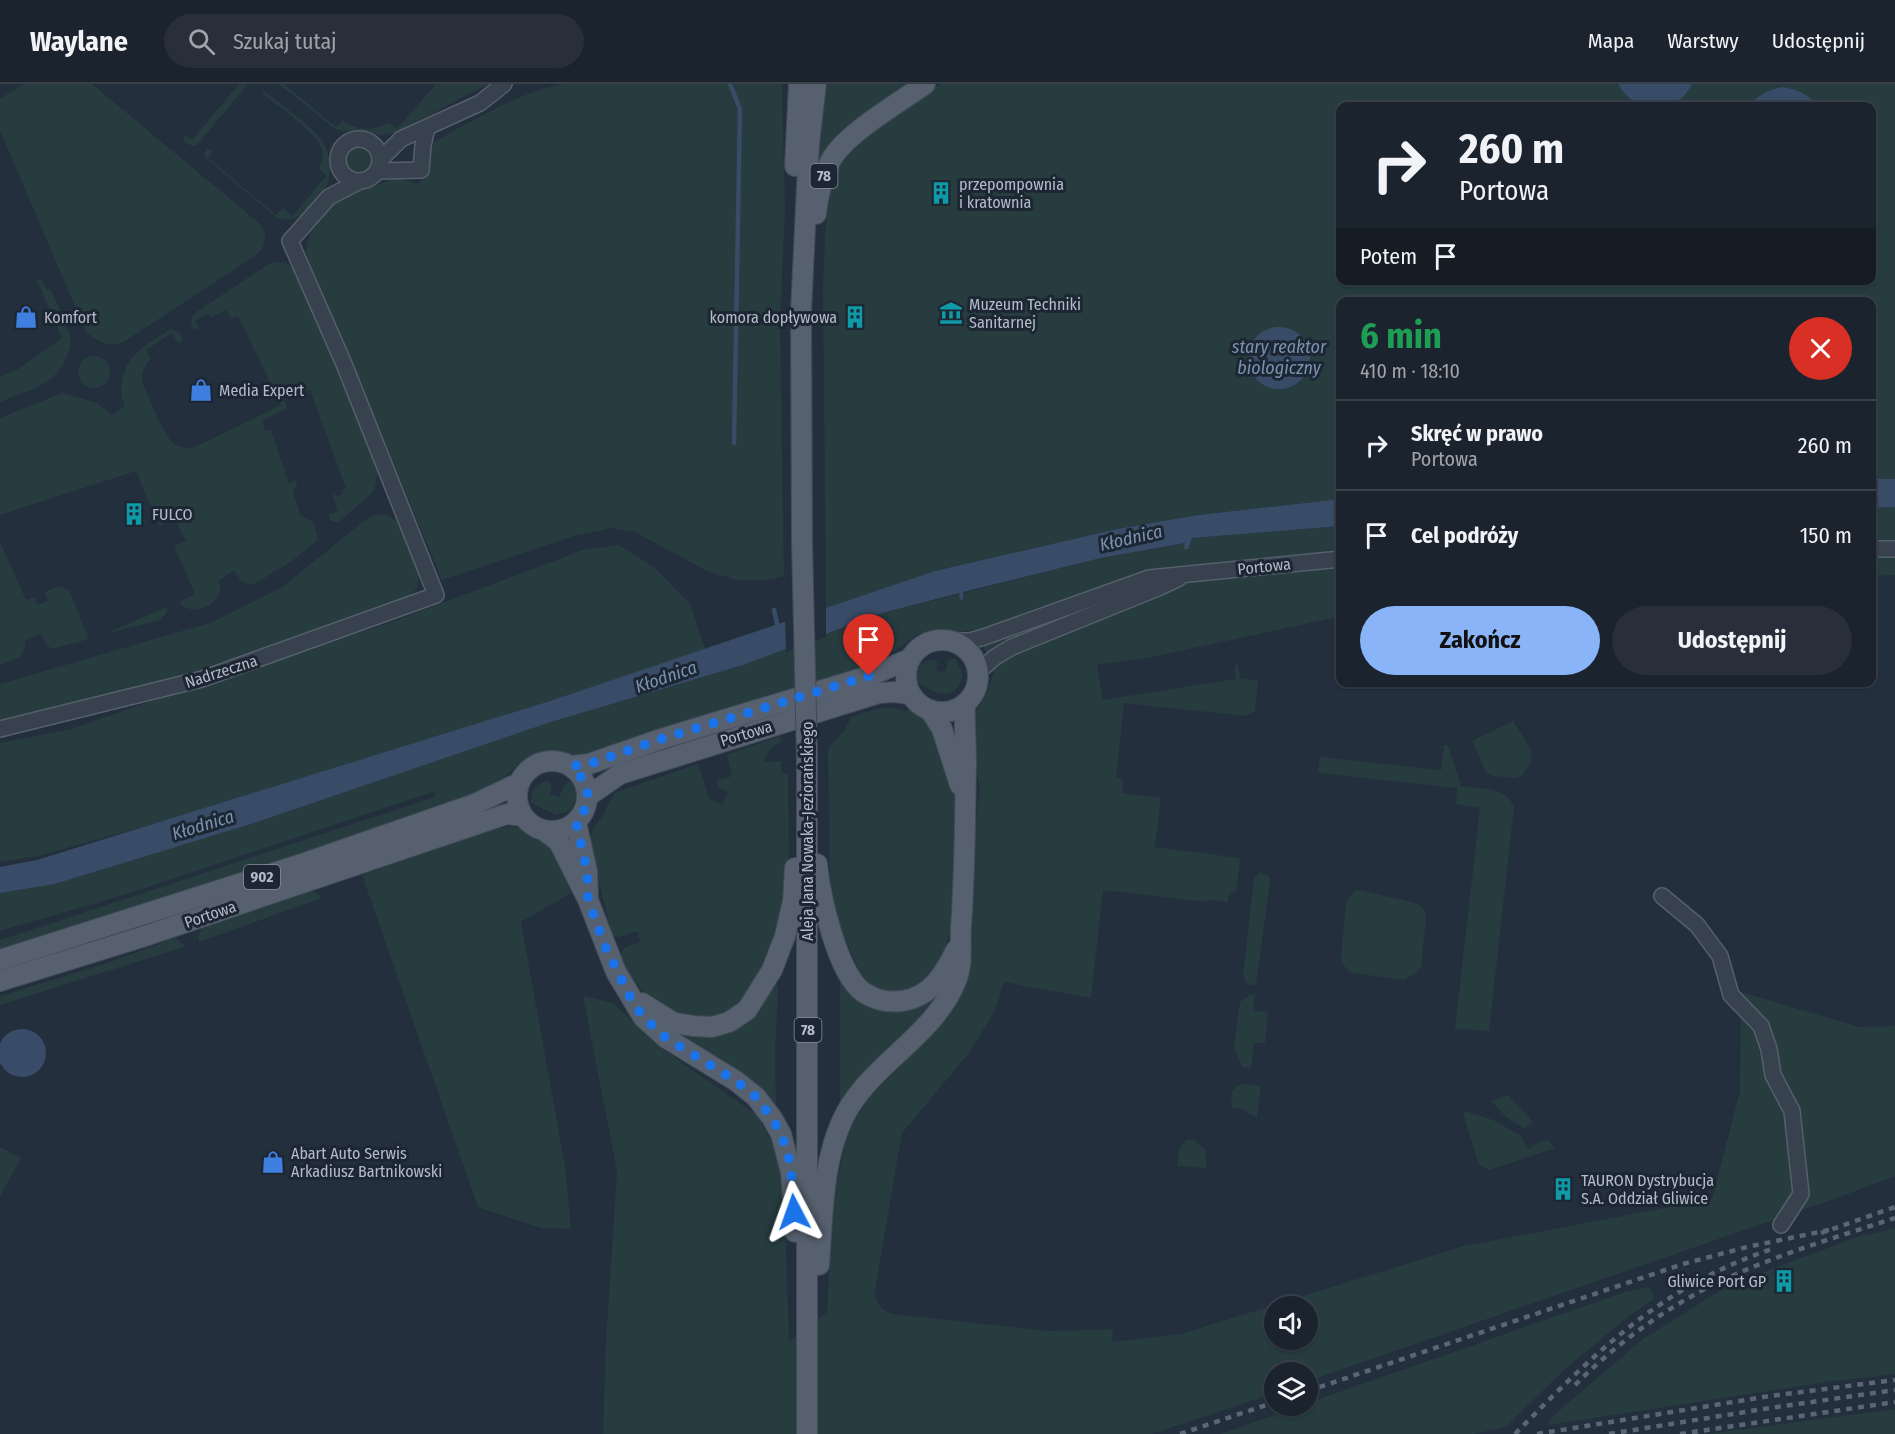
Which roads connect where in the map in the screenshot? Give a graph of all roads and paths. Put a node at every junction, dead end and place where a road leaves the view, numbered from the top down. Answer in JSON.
{"nodes":[{"id":1,"x":504,"y":84,"type":"edge"},
{"id":2,"x":799,"y":84,"type":"edge"},
{"id":3,"x":816,"y":84,"type":"edge"},
{"id":4,"x":925,"y":84,"type":"edge"},
{"id":5,"x":427,"y":128,"type":"junction"},
{"id":6,"x":401,"y":139,"type":"junction"},
{"id":7,"x":367,"y":140,"type":"junction"},
{"id":8,"x":338,"y":162,"type":"junction"},
{"id":9,"x":380,"y":165,"type":"junction"},
{"id":10,"x":358,"y":182,"type":"junction"},
{"id":11,"x":329,"y":197,"type":"junction"},
{"id":12,"x":801,"y":312,"type":"junction"},
{"id":13,"x":1876,"y":549,"type":"edge"},
{"id":14,"x":1895,"y":549,"type":"edge"},
{"id":15,"x":1336,"y":559,"type":"edge"},
{"id":16,"x":1187,"y":574,"type":"junction"},
{"id":17,"x":954,"y":641,"type":"junction"},
{"id":18,"x":910,"y":659,"type":"junction"},
{"id":19,"x":978,"y":672,"type":"junction"},
{"id":20,"x":910,"y":694,"type":"junction"},
{"id":21,"x":965,"y":704,"type":"junction"},
{"id":22,"x":930,"y":710,"type":"junction"},
{"id":23,"x":0,"y":729,"type":"edge"},
{"id":24,"x":572,"y":766,"type":"junction"},
{"id":25,"x":807,"y":767,"type":"junction"},
{"id":26,"x":519,"y":783,"type":"junction"},
{"id":27,"x":588,"y":796,"type":"junction"},
{"id":28,"x":964,"y":801,"type":"junction"},
{"id":29,"x":523,"y":816,"type":"junction"},
{"id":30,"x":576,"y":822,"type":"junction"},
{"id":31,"x":545,"y":831,"type":"junction"},
{"id":32,"x":1662,"y":896,"type":"dead end"},
{"id":33,"x":588,"y":900,"type":"junction"},
{"id":34,"x":960,"y":942,"type":"junction"},
{"id":35,"x":0,"y":960,"type":"edge"},
{"id":36,"x":0,"y":981,"type":"edge"},
{"id":37,"x":629,"y":995,"type":"junction"},
{"id":38,"x":1781,"y":1225,"type":"dead end"},
{"id":39,"x":808,"y":1321,"type":"junction"},
{"id":40,"x":807,"y":1434,"type":"edge"}],
"edges":[{"from":1,"to":5,"type":"street"},
{"from":2,"to":12,"type":"main road","number":"78"},
{"from":3,"to":12,"type":"main road","name":"Aleja Jana Nowaka-Jeziorańskiego"},
{"from":4,"to":12,"type":"main road","number":"78"},
{"from":5,"to":6,"type":"street"},
{"from":5,"to":9,"type":"street"},
{"from":6,"to":7,"type":"street"},
{"from":6,"to":9,"type":"street"},
{"from":7,"to":8,"type":"street"},
{"from":7,"to":9,"type":"street"},
{"from":8,"to":10,"type":"street"},
{"from":8,"to":11,"type":"street"},
{"from":9,"to":10,"type":"street"},
{"from":10,"to":11,"type":"street"},
{"from":11,"to":23,"type":"street","name":"Nadrzeczna"},
{"from":12,"to":25,"type":"main road","name":"Aleja Jana Nowaka-Jeziorańskiego","number":"78","bridge":true},
{"from":13,"to":14,"type":"street"},
{"from":15,"to":16,"type":"street","name":"Portowa"},
{"from":16,"to":17,"type":"street","name":"Portowa"},
{"from":16,"to":19,"type":"street","name":"Portowa"},
{"from":17,"to":18,"type":"main road","number":"902"},
{"from":17,"to":19,"type":"main road"},
{"from":18,"to":20,"type":"main road"},
{"from":18,"to":24,"type":"main road","name":"Portowa","number":"902"},
{"from":19,"to":21,"type":"main road"},
{"from":20,"to":22,"type":"main road"},
{"from":20,"to":27,"type":"main road","name":"Portowa"},
{"from":21,"to":22,"type":"main road"},
{"from":21,"to":28,"type":"main road"},
{"from":22,"to":28,"type":"main road"},
{"from":24,"to":26,"type":"main road","number":"902"},
{"from":24,"to":27,"type":"main road"},
{"from":25,"to":34,"type":"main road"},
{"from":25,"to":37,"type":"main road"},
{"from":25,"to":39,"type":"main road","name":"Aleja Jana Nowaka-Jeziorańskiego","number":"78"},
{"from":26,"to":29,"type":"main road"},
{"from":26,"to":35,"type":"main road","name":"Portowa","number":"902"},
{"from":27,"to":30,"type":"main road"},
{"from":28,"to":34,"type":"main road"},
{"from":29,"to":31,"type":"main road"},
{"from":29,"to":36,"type":"main road","name":"Portowa","number":"902"},
{"from":30,"to":31,"type":"main road"},
{"from":30,"to":33,"type":"main road"},
{"from":31,"to":33,"type":"main road"},
{"from":32,"to":38,"type":"street"},
{"from":33,"to":37,"type":"main road"},
{"from":34,"to":39,"type":"main road"},
{"from":37,"to":39,"type":"main road"},
{"from":39,"to":40,"type":"main road","name":"Aleja Jana Nowaka-Jeziorańskiego","number":"78"}]}
